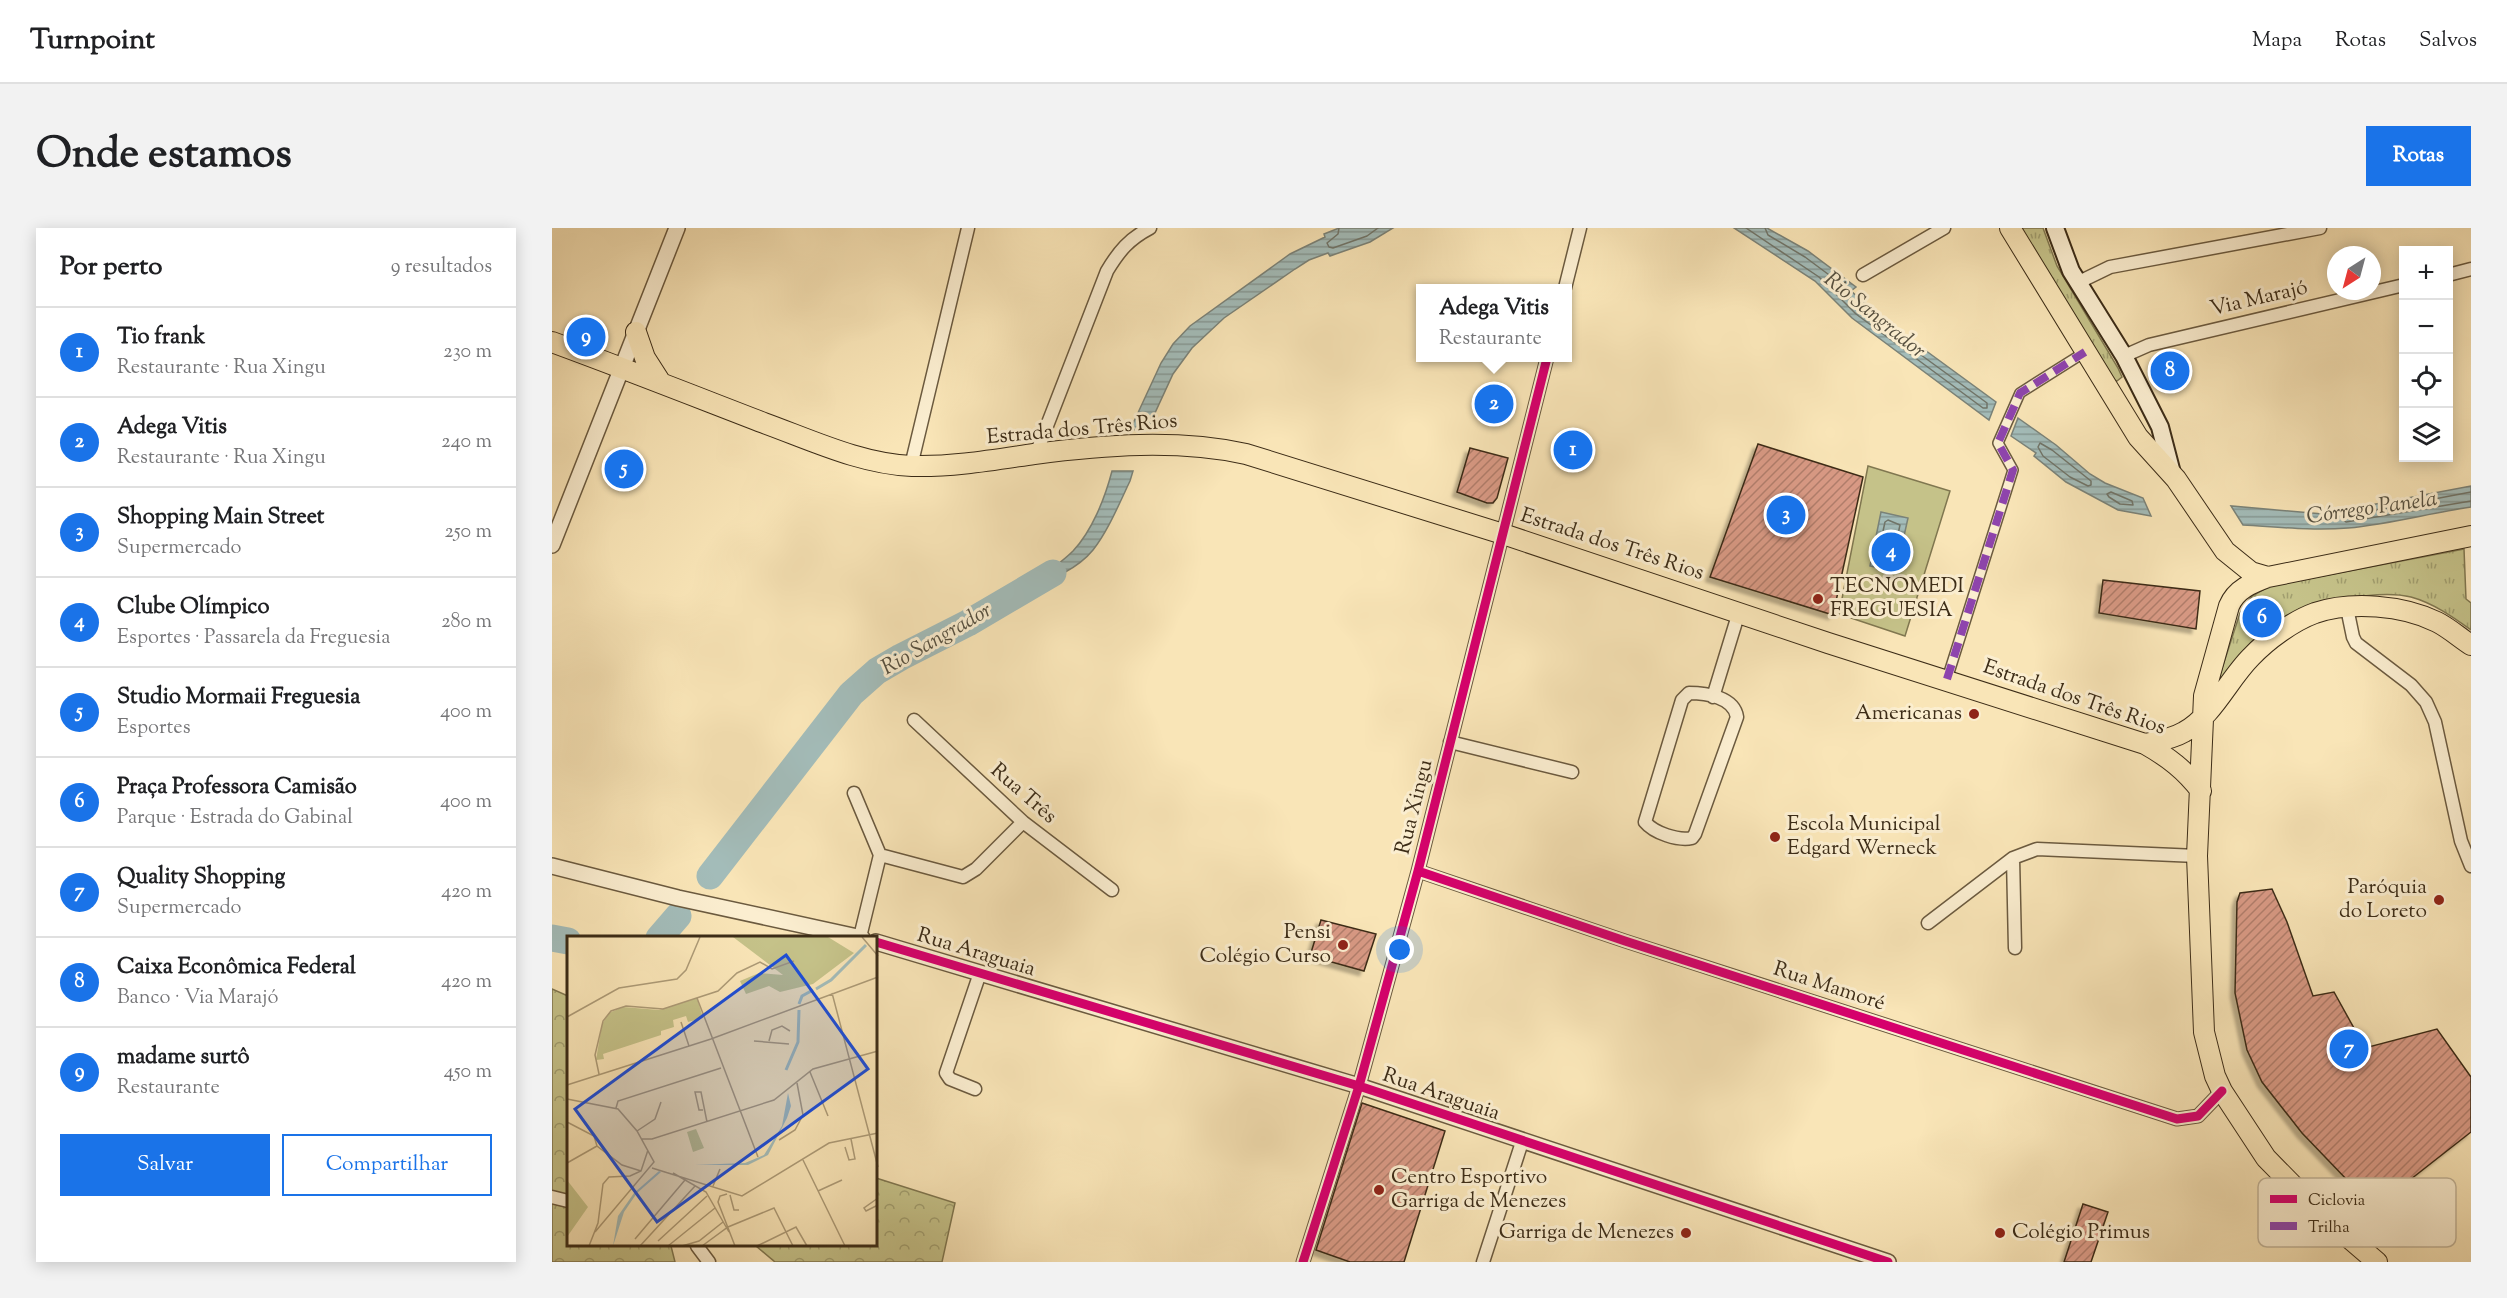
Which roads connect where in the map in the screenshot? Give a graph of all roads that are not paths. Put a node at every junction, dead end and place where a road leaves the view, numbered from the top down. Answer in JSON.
{"nodes":[{"id":1,"x":677,"y":228,"type":"edge"},
{"id":2,"x":968,"y":228,"type":"edge"},
{"id":3,"x":1150,"y":228,"type":"edge"},
{"id":4,"x":1580,"y":228,"type":"edge"},
{"id":5,"x":1944,"y":228,"type":"edge"},
{"id":6,"x":2010,"y":228,"type":"edge"},
{"id":7,"x":2055,"y":228,"type":"edge"},
{"id":8,"x":2320,"y":228,"type":"edge"},
{"id":9,"x":2471,"y":269,"type":"edge"},
{"id":10,"x":2453,"y":273,"type":"edge"},
{"id":11,"x":1863,"y":275,"type":"dead end"},
{"id":12,"x":2077,"y":283,"type":"junction"},
{"id":13,"x":1566,"y":284,"type":"edge"},
{"id":14,"x":2399,"y":286,"type":"edge"},
{"id":15,"x":636,"y":332,"type":"junction"},
{"id":16,"x":552,"y":342,"type":"edge"},
{"id":17,"x":2085,"y":352,"type":"junction"},
{"id":18,"x":2124,"y":356,"type":"junction"},
{"id":19,"x":1546,"y":362,"type":"edge"},
{"id":20,"x":621,"y":368,"type":"junction"},
{"id":21,"x":661,"y":383,"type":"junction"},
{"id":22,"x":1036,"y":454,"type":"junction"},
{"id":23,"x":911,"y":466,"type":"junction"},
{"id":24,"x":2172,"y":473,"type":"junction"},
{"id":25,"x":1503,"y":534,"type":"junction"},
{"id":26,"x":2471,"y":536,"type":"edge"},
{"id":27,"x":552,"y":545,"type":"edge"},
{"id":28,"x":2268,"y":577,"type":"junction"},
{"id":29,"x":2347,"y":608,"type":"junction"},
{"id":30,"x":1739,"y":612,"type":"junction"},
{"id":31,"x":2471,"y":645,"type":"edge"},
{"id":32,"x":1947,"y":679,"type":"junction"},
{"id":33,"x":1713,"y":697,"type":"junction"},
{"id":34,"x":2203,"y":718,"type":"junction"},
{"id":35,"x":914,"y":720,"type":"dead end"},
{"id":36,"x":1450,"y":742,"type":"junction"},
{"id":37,"x":2145,"y":744,"type":"junction"},
{"id":38,"x":1572,"y":772,"type":"dead end"},
{"id":39,"x":2201,"y":791,"type":"junction"},
{"id":40,"x":854,"y":793,"type":"dead end"},
{"id":41,"x":1023,"y":822,"type":"junction"},
{"id":42,"x":880,"y":855,"type":"junction"},
{"id":43,"x":2197,"y":856,"type":"junction"},
{"id":44,"x":2013,"y":858,"type":"junction"},
{"id":45,"x":552,"y":866,"type":"edge"},
{"id":46,"x":2471,"y":866,"type":"edge"},
{"id":47,"x":1418,"y":871,"type":"junction"},
{"id":48,"x":1112,"y":890,"type":"dead end"},
{"id":49,"x":1928,"y":923,"type":"dead end"},
{"id":50,"x":852,"y":936,"type":"edge"},
{"id":51,"x":861,"y":936,"type":"edge"},
{"id":52,"x":878,"y":943,"type":"edge"},
{"id":53,"x":2015,"y":948,"type":"dead end"},
{"id":54,"x":980,"y":973,"type":"junction"},
{"id":55,"x":1359,"y":1086,"type":"junction"},
{"id":56,"x":975,"y":1089,"type":"dead end"},
{"id":57,"x":2222,"y":1091,"type":"junction"},
{"id":58,"x":1522,"y":1142,"type":"junction"},
{"id":59,"x":2286,"y":1178,"type":"edge"},
{"id":60,"x":552,"y":1197,"type":"edge"},
{"id":61,"x":567,"y":1201,"type":"edge"},
{"id":62,"x":698,"y":1247,"type":"edge"},
{"id":63,"x":2360,"y":1247,"type":"edge"},
{"id":64,"x":709,"y":1262,"type":"edge"},
{"id":65,"x":1303,"y":1262,"type":"edge"},
{"id":66,"x":1483,"y":1262,"type":"edge"},
{"id":67,"x":1888,"y":1262,"type":"edge"},
{"id":68,"x":2378,"y":1262,"type":"edge"}],
"edges":[{"from":1,"to":15,"type":"street"},
{"from":2,"to":23,"type":"street"},
{"from":3,"to":22,"type":"street"},
{"from":4,"to":13,"type":"street"},
{"from":5,"to":11,"type":"street"},
{"from":6,"to":17,"type":"main road"},
{"from":7,"to":12,"type":"main road"},
{"from":8,"to":12,"type":"street"},
{"from":9,"to":10,"type":"street"},
{"from":12,"to":18,"type":"main road"},
{"from":14,"to":18,"type":"street","name":"Via Marajó"},
{"from":15,"to":20,"type":"street"},
{"from":15,"to":21,"type":"main road"},
{"from":16,"to":20,"type":"main road","name":"Estrada dos Três Rios"},
{"from":17,"to":24,"type":"main road"},
{"from":17,"to":32,"type":"street"},
{"from":18,"to":24,"type":"main road"},
{"from":19,"to":25,"type":"street","name":"Rua Xingu"},
{"from":20,"to":21,"type":"main road","name":"Estrada dos Três Rios"},
{"from":20,"to":27,"type":"street"},
{"from":21,"to":23,"type":"main road","name":"Estrada dos Três Rios"},
{"from":22,"to":23,"type":"main road","name":"Estrada dos Três Rios"},
{"from":22,"to":25,"type":"main road","name":"Estrada dos Três Rios"},
{"from":24,"to":28,"type":"main road"},
{"from":25,"to":30,"type":"main road","name":"Estrada dos Três Rios"},
{"from":25,"to":36,"type":"street","name":"Rua Xingu"},
{"from":26,"to":28,"type":"main road"},
{"from":28,"to":34,"type":"main road"},
{"from":29,"to":31,"type":"main road"},
{"from":29,"to":34,"type":"main road"},
{"from":29,"to":46,"type":"street"},
{"from":30,"to":32,"type":"main road","name":"Estrada dos Três Rios"},
{"from":30,"to":33,"type":"street"},
{"from":32,"to":37,"type":"main road","name":"Estrada dos Três Rios"},
{"from":33,"to":33,"type":"street"},
{"from":34,"to":37,"type":"main road"},
{"from":34,"to":39,"type":"main road"},
{"from":35,"to":41,"type":"street","name":"Rua Três"},
{"from":36,"to":38,"type":"street"},
{"from":36,"to":47,"type":"street","name":"Rua Xingu"},
{"from":37,"to":39,"type":"main road","name":"Estrada dos Três Rios"},
{"from":39,"to":43,"type":"main road"},
{"from":40,"to":42,"type":"street"},
{"from":41,"to":42,"type":"street"},
{"from":41,"to":48,"type":"street","name":"Rua Três"},
{"from":42,"to":51,"type":"street"},
{"from":43,"to":44,"type":"street"},
{"from":43,"to":57,"type":"main road"},
{"from":44,"to":49,"type":"street"},
{"from":44,"to":53,"type":"street"},
{"from":45,"to":50,"type":"street"},
{"from":47,"to":55,"type":"street","name":"Rua Xingu"},
{"from":47,"to":57,"type":"street","name":"Rua Mamoré"},
{"from":52,"to":54,"type":"street","name":"Rua Araguaia"},
{"from":54,"to":55,"type":"street","name":"Rua Araguaia"},
{"from":54,"to":56,"type":"street"},
{"from":55,"to":58,"type":"street","name":"Rua Araguaia"},
{"from":55,"to":65,"type":"street","name":"Rua Xingu"},
{"from":57,"to":59,"type":"main road"},
{"from":58,"to":66,"type":"street"},
{"from":58,"to":67,"type":"street","name":"Rua Araguaia"},
{"from":60,"to":61,"type":"street"},
{"from":62,"to":64,"type":"street"},
{"from":63,"to":68,"type":"main road"}]}
